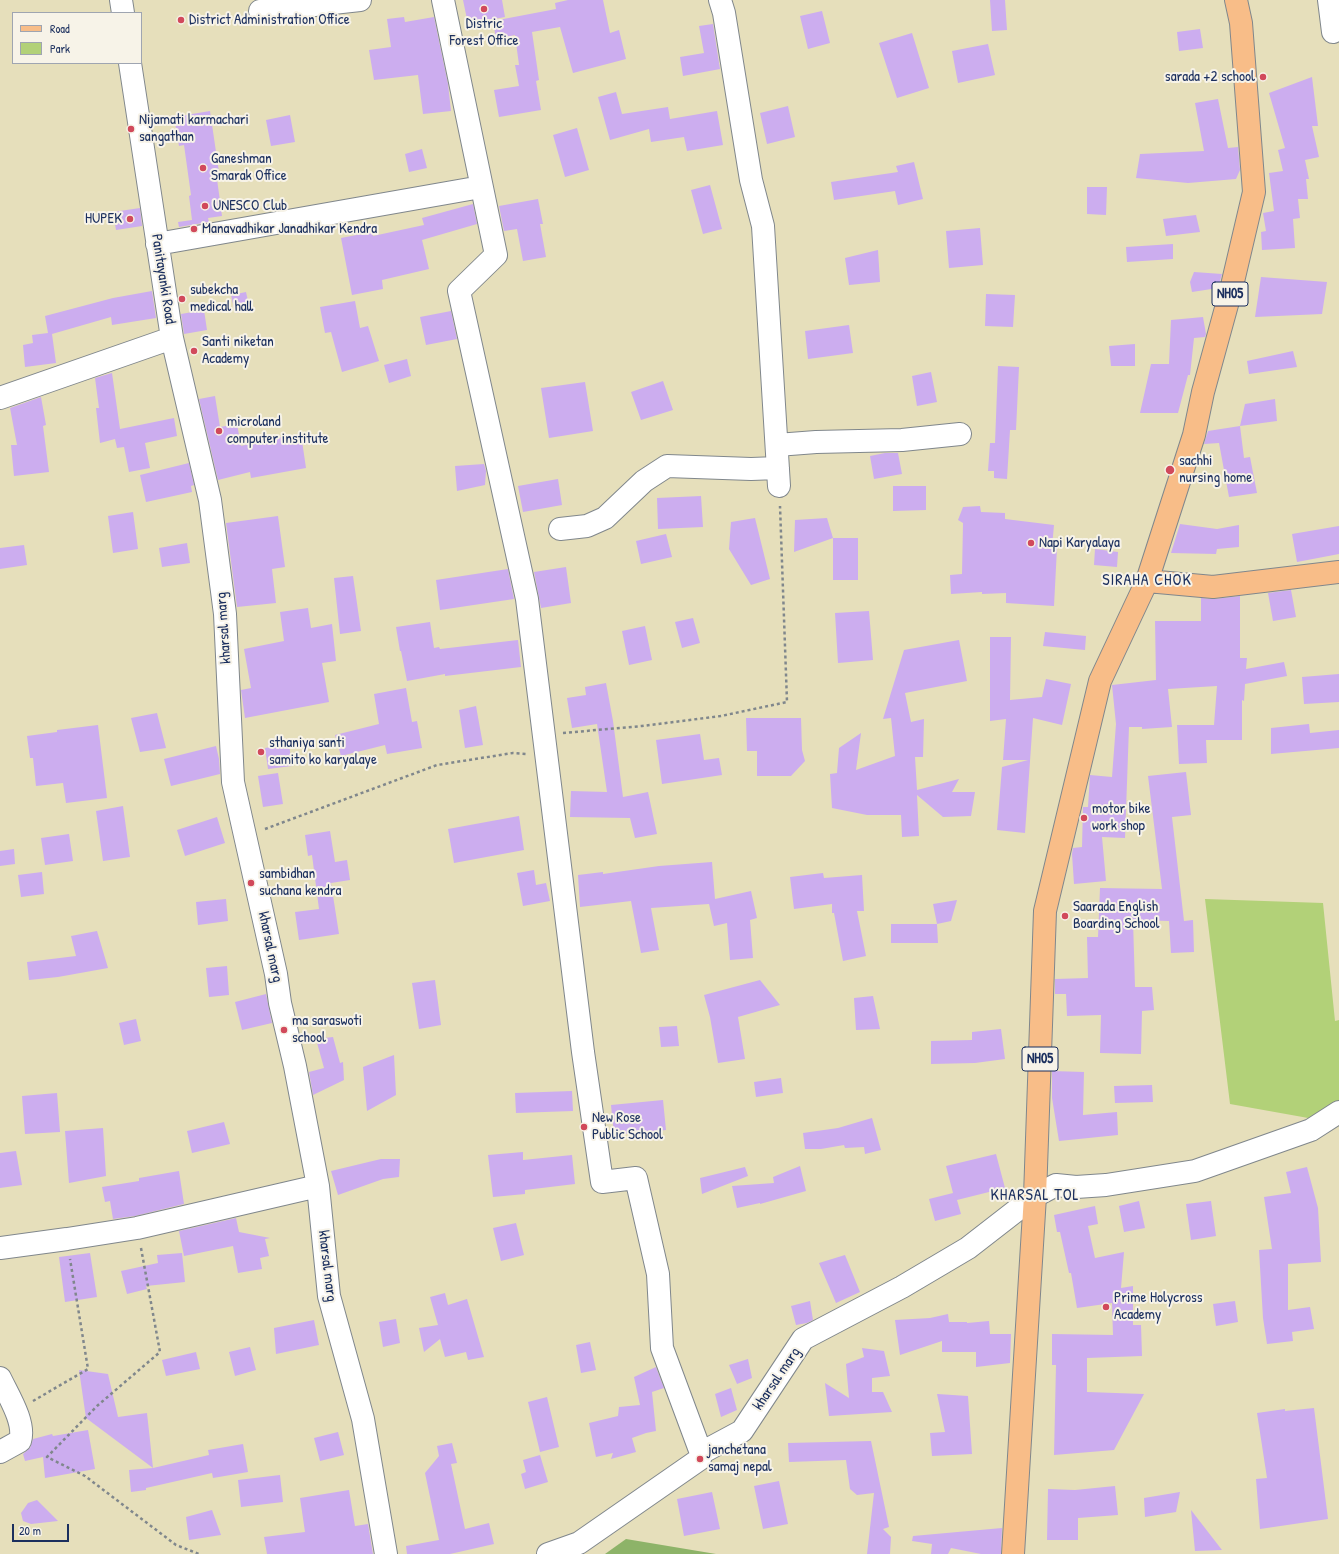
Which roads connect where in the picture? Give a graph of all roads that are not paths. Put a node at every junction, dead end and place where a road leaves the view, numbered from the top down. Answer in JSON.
{"nodes":[{"id":1,"x":121,"y":0,"type":"edge"},
{"id":2,"x":360,"y":0,"type":"edge"},
{"id":3,"x":443,"y":0,"type":"edge"},
{"id":4,"x":720,"y":0,"type":"edge"},
{"id":5,"x":1236,"y":0,"type":"edge"},
{"id":6,"x":1329,"y":0,"type":"edge"},
{"id":7,"x":260,"y":11,"type":"dead end"},
{"id":8,"x":123,"y":12,"type":"edge"},
{"id":9,"x":1333,"y":32,"type":"dead end"},
{"id":10,"x":130,"y":64,"type":"edge"},
{"id":11,"x":482,"y":187,"type":"junction"},
{"id":12,"x":157,"y":244,"type":"junction"},
{"id":13,"x":172,"y":338,"type":"junction"},
{"id":14,"x":0,"y":398,"type":"edge"},
{"id":15,"x":960,"y":434,"type":"dead end"},
{"id":16,"x":777,"y":445,"type":"junction"},
{"id":17,"x":560,"y":529,"type":"dead end"},
{"id":18,"x":1339,"y":572,"type":"edge"},
{"id":19,"x":1147,"y":581,"type":"junction"},
{"id":20,"x":1339,"y":1112,"type":"edge"},
{"id":21,"x":318,"y":1186,"type":"junction"},
{"id":22,"x":1035,"y":1196,"type":"junction"},
{"id":23,"x":0,"y":1248,"type":"edge"},
{"id":24,"x":0,"y":1378,"type":"edge"},
{"id":25,"x":0,"y":1452,"type":"edge"},
{"id":26,"x":701,"y":1453,"type":"junction"},
{"id":27,"x":580,"y":1548,"type":"edge"},
{"id":28,"x":386,"y":1554,"type":"edge"},
{"id":29,"x":548,"y":1554,"type":"edge"},
{"id":30,"x":1013,"y":1554,"type":"edge"}],
"edges":[{"from":1,"to":8,"type":"street"},
{"from":2,"to":7,"type":"street"},
{"from":3,"to":11,"type":"street"},
{"from":4,"to":16,"type":"street"},
{"from":5,"to":19,"type":"main road","number":"NH05"},
{"from":6,"to":9,"type":"street"},
{"from":10,"to":12,"type":"street","name":"Panitayanki Road"},
{"from":11,"to":12,"type":"street"},
{"from":11,"to":26,"type":"street"},
{"from":12,"to":13,"type":"street","name":"Panitayanki Road"},
{"from":13,"to":14,"type":"street","name":"Panitayanki Road"},
{"from":13,"to":21,"type":"street","name":"kharsal marg"},
{"from":15,"to":16,"type":"street"},
{"from":16,"to":17,"type":"street"},
{"from":18,"to":19,"type":"main road"},
{"from":19,"to":22,"type":"main road","number":"NH05"},
{"from":20,"to":22,"type":"street","name":"kharsal marg"},
{"from":21,"to":23,"type":"street"},
{"from":21,"to":28,"type":"street","name":"kharsal marg"},
{"from":22,"to":26,"type":"street","name":"kharsal marg"},
{"from":22,"to":30,"type":"main road","number":"NH05"},
{"from":24,"to":25,"type":"street"},
{"from":26,"to":27,"type":"street","name":"kharsal marg"},
{"from":27,"to":29,"type":"street","name":"kharsal marg"}]}
